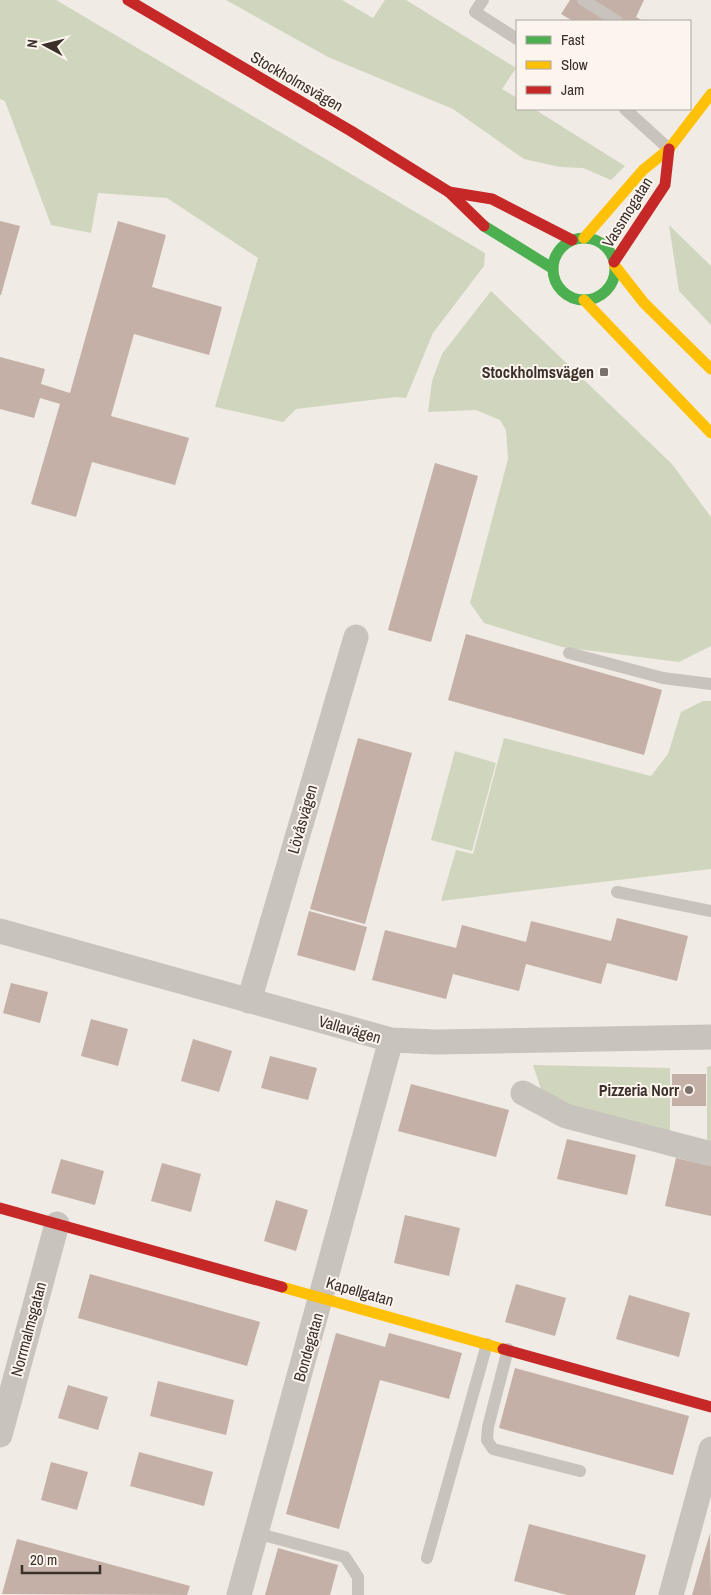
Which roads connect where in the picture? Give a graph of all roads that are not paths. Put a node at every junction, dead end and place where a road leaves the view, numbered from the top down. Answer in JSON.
{"nodes":[{"id":1,"x":128,"y":0,"type":"edge"},
{"id":2,"x":483,"y":0,"type":"edge"},
{"id":3,"x":584,"y":0,"type":"edge"},
{"id":4,"x":615,"y":20,"type":"edge"},
{"id":5,"x":516,"y":38,"type":"edge"},
{"id":6,"x":711,"y":94,"type":"edge"},
{"id":7,"x":626,"y":110,"type":"edge"},
{"id":8,"x":670,"y":149,"type":"junction"},
{"id":9,"x":449,"y":192,"type":"junction"},
{"id":10,"x":584,"y":238,"type":"junction"},
{"id":11,"x":572,"y":240,"type":"junction"},
{"id":12,"x":614,"y":264,"type":"junction"},
{"id":13,"x":552,"y":268,"type":"junction"},
{"id":14,"x":584,"y":300,"type":"junction"},
{"id":15,"x":711,"y":369,"type":"edge"},
{"id":16,"x":711,"y":433,"type":"edge"},
{"id":17,"x":356,"y":637,"type":"dead end"},
{"id":18,"x":569,"y":653,"type":"dead end"},
{"id":19,"x":711,"y":684,"type":"edge"},
{"id":20,"x":617,"y":892,"type":"dead end"},
{"id":21,"x":711,"y":911,"type":"edge"},
{"id":22,"x":0,"y":931,"type":"edge"},
{"id":23,"x":249,"y":1001,"type":"junction"},
{"id":24,"x":711,"y":1037,"type":"edge"},
{"id":25,"x":391,"y":1040,"type":"junction"},
{"id":26,"x":523,"y":1094,"type":"dead end"},
{"id":27,"x":711,"y":1154,"type":"edge"},
{"id":28,"x":0,"y":1208,"type":"edge"},
{"id":29,"x":57,"y":1224,"type":"junction"},
{"id":30,"x":322,"y":1297,"type":"junction"},
{"id":31,"x":487,"y":1344,"type":"junction"},
{"id":32,"x":508,"y":1350,"type":"junction"},
{"id":33,"x":711,"y":1407,"type":"edge"},
{"id":34,"x":0,"y":1435,"type":"edge"},
{"id":35,"x":711,"y":1450,"type":"edge"},
{"id":36,"x":580,"y":1471,"type":"dead end"},
{"id":37,"x":256,"y":1533,"type":"junction"},
{"id":38,"x":427,"y":1558,"type":"dead end"},
{"id":39,"x":239,"y":1595,"type":"edge"},
{"id":40,"x":358,"y":1595,"type":"edge"},
{"id":41,"x":671,"y":1595,"type":"edge"}],
"edges":[{"from":1,"to":9,"type":"main road","name":"Stockholmsvägen"},
{"from":2,"to":5,"type":"lane"},
{"from":3,"to":4,"type":"lane"},
{"from":6,"to":8,"type":"main road","name":"Vassmogatan"},
{"from":7,"to":8,"type":"lane"},
{"from":8,"to":10,"type":"main road","name":"Vassmogatan"},
{"from":8,"to":12,"type":"main road","name":"Vassmogatan"},
{"from":9,"to":11,"type":"main road","name":"Stockholmsvägen"},
{"from":9,"to":13,"type":"main road","name":"Stockholmsvägen"},
{"from":10,"to":11,"type":"main road"},
{"from":10,"to":12,"type":"main road"},
{"from":11,"to":13,"type":"main road"},
{"from":12,"to":14,"type":"main road"},
{"from":12,"to":15,"type":"main road"},
{"from":13,"to":14,"type":"main road"},
{"from":14,"to":16,"type":"main road"},
{"from":17,"to":23,"type":"street","name":"Lövåsvägen"},
{"from":18,"to":19,"type":"lane"},
{"from":20,"to":21,"type":"lane"},
{"from":22,"to":23,"type":"street","name":"Vallavägen"},
{"from":23,"to":25,"type":"street","name":"Vallavägen"},
{"from":24,"to":25,"type":"street","name":"Vallavägen"},
{"from":25,"to":30,"type":"street","name":"Bondegatan"},
{"from":26,"to":27,"type":"street"},
{"from":28,"to":29,"type":"main road","name":"Kapellgatan"},
{"from":29,"to":30,"type":"main road","name":"Kapellgatan"},
{"from":29,"to":34,"type":"street","name":"Norrmalmsgatan"},
{"from":30,"to":31,"type":"main road","name":"Kapellgatan"},
{"from":30,"to":37,"type":"street","name":"Bondegatan"},
{"from":31,"to":32,"type":"main road","name":"Kapellgatan"},
{"from":31,"to":38,"type":"lane"},
{"from":32,"to":33,"type":"main road","name":"Kapellgatan"},
{"from":32,"to":36,"type":"lane"},
{"from":35,"to":41,"type":"street"},
{"from":37,"to":39,"type":"street","name":"Bondegatan"},
{"from":37,"to":40,"type":"lane"}]}
